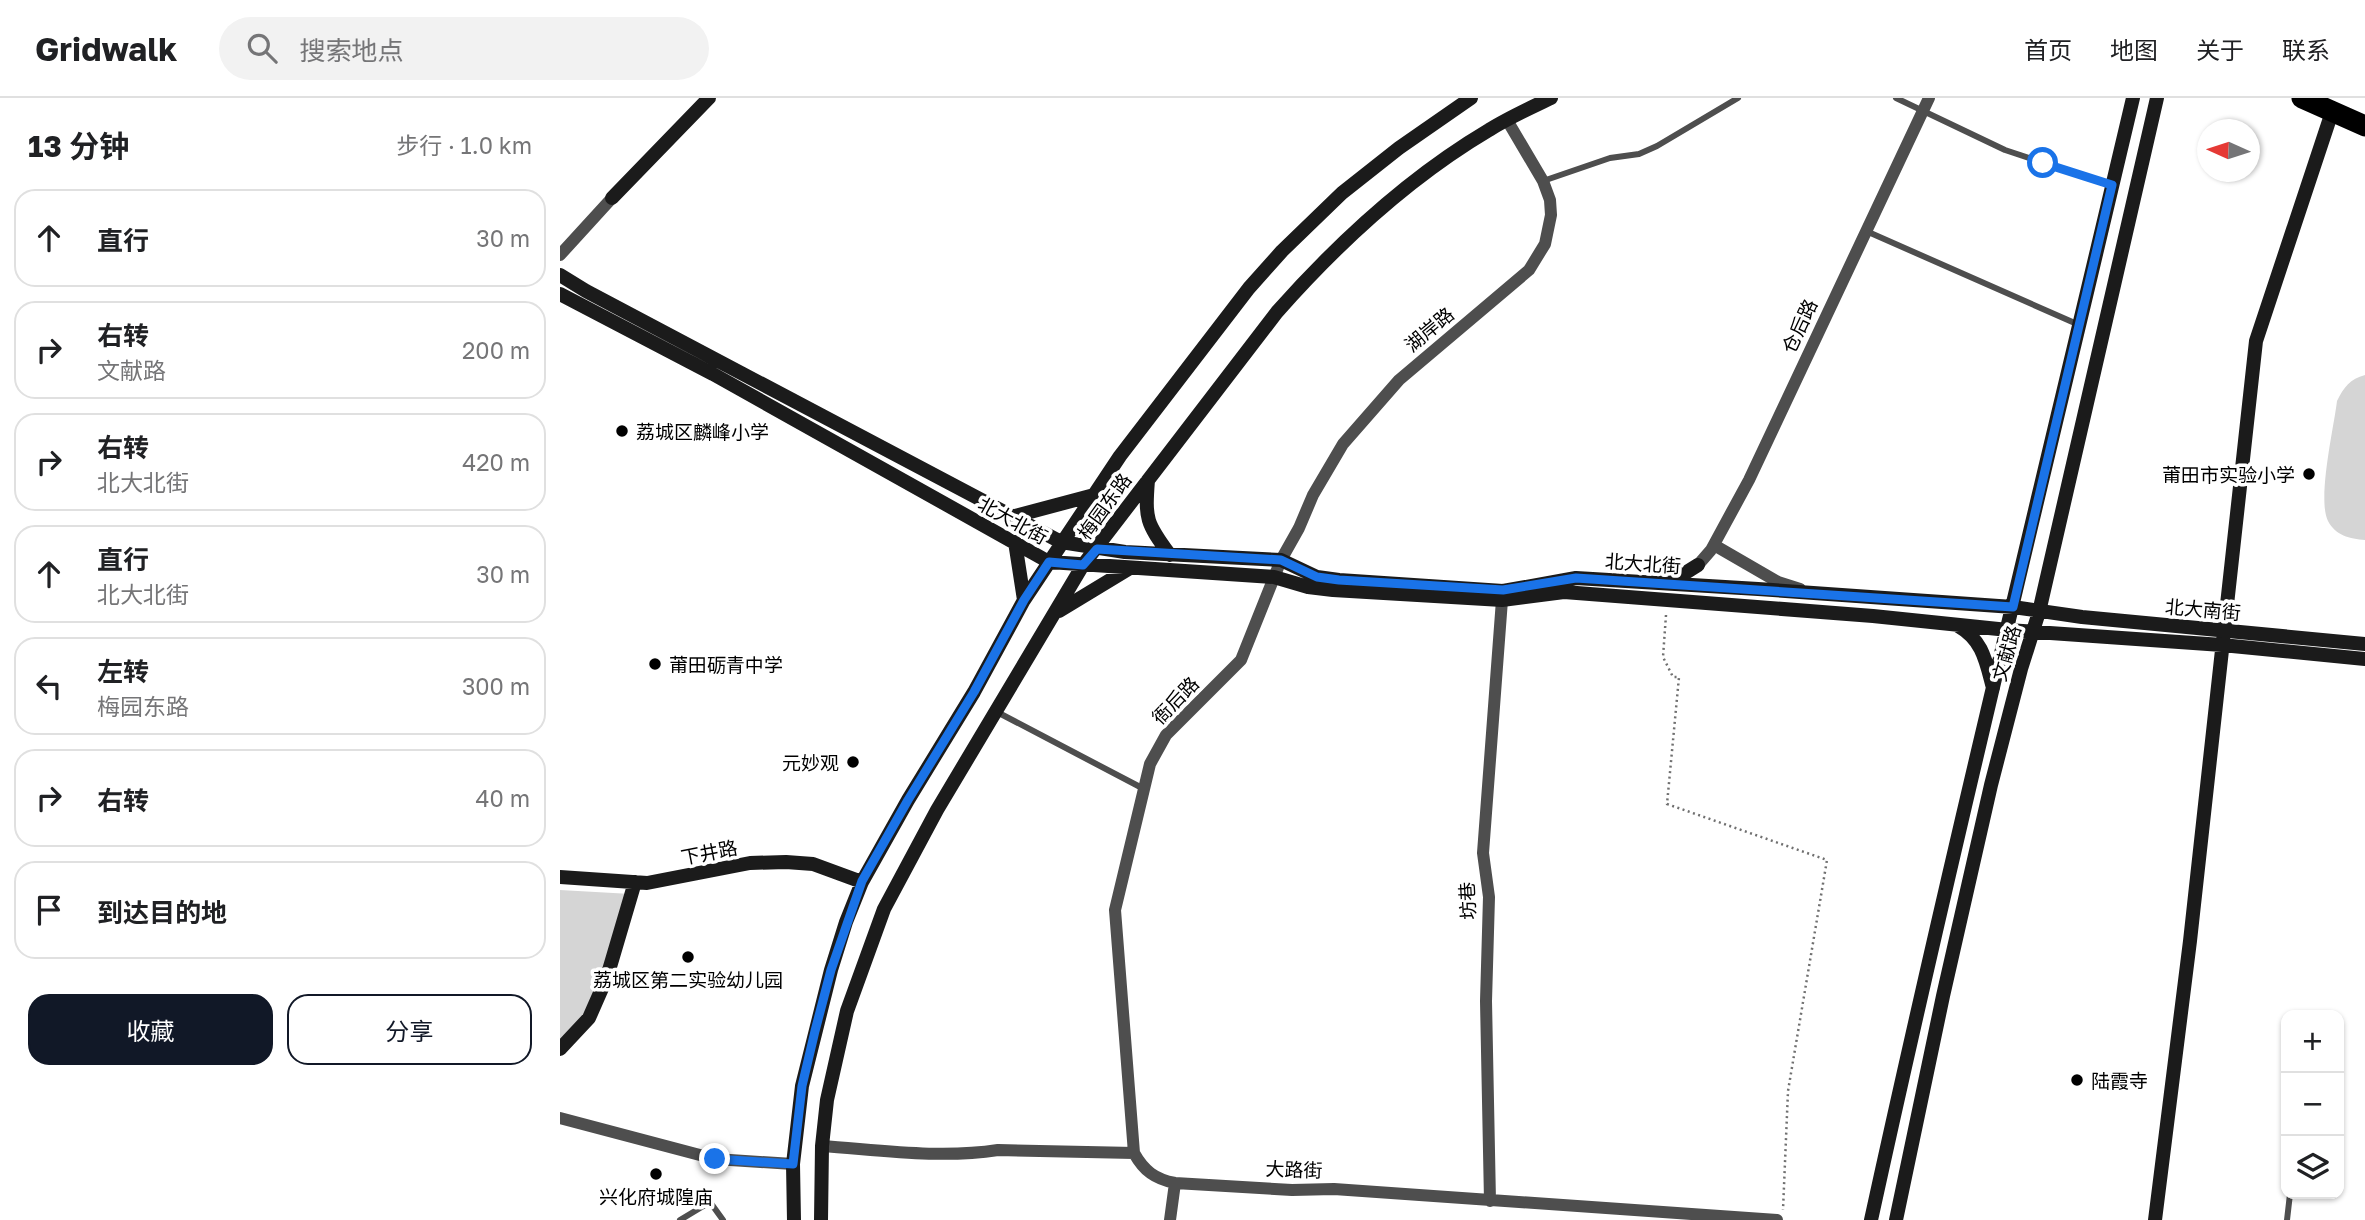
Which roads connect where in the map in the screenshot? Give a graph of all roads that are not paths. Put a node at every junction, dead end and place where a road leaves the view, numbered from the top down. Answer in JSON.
{"nodes":[{"id":1,"x":709,"y":98,"type":"edge"},
{"id":2,"x":1471,"y":98,"type":"edge"},
{"id":3,"x":1551,"y":98,"type":"edge"},
{"id":4,"x":1738,"y":98,"type":"edge"},
{"id":5,"x":1896,"y":98,"type":"edge"},
{"id":6,"x":1928,"y":98,"type":"edge"},
{"id":7,"x":2133,"y":98,"type":"edge"},
{"id":8,"x":2157,"y":98,"type":"edge"},
{"id":9,"x":2302,"y":98,"type":"edge"},
{"id":10,"x":1922,"y":112,"type":"junction"},
{"id":11,"x":2332,"y":112,"type":"junction"},
{"id":12,"x":1507,"y":120,"type":"junction"},
{"id":13,"x":2365,"y":126,"type":"edge"},
{"id":14,"x":1543,"y":181,"type":"junction"},
{"id":15,"x":2112,"y":185,"type":"junction"},
{"id":16,"x":612,"y":198,"type":"joint"},
{"id":17,"x":1864,"y":231,"type":"junction"},
{"id":18,"x":560,"y":255,"type":"edge"},
{"id":19,"x":560,"y":275,"type":"edge"},
{"id":20,"x":560,"y":294,"type":"edge"},
{"id":21,"x":2079,"y":325,"type":"junction"},
{"id":22,"x":1148,"y":478,"type":"junction"},
{"id":23,"x":1094,"y":495,"type":"junction"},
{"id":24,"x":1011,"y":517,"type":"junction"},
{"id":25,"x":1015,"y":542,"type":"junction"},
{"id":26,"x":1061,"y":542,"type":"junction"},
{"id":27,"x":1714,"y":545,"type":"junction"},
{"id":28,"x":1097,"y":549,"type":"junction"},
{"id":29,"x":1170,"y":555,"type":"junction"},
{"id":30,"x":1049,"y":562,"type":"junction"},
{"id":31,"x":1083,"y":565,"type":"junction"},
{"id":32,"x":1698,"y":565,"type":"joint"},
{"id":33,"x":1130,"y":568,"type":"junction"},
{"id":34,"x":1277,"y":569,"type":"junction"},
{"id":35,"x":1639,"y":583,"type":"junction"},
{"id":36,"x":1814,"y":594,"type":"junction"},
{"id":37,"x":1024,"y":600,"type":"junction"},
{"id":38,"x":1502,"y":600,"type":"junction"},
{"id":39,"x":2013,"y":607,"type":"junction"},
{"id":40,"x":2039,"y":612,"type":"junction"},
{"id":41,"x":1055,"y":614,"type":"junction"},
{"id":42,"x":1954,"y":624,"type":"junction"},
{"id":43,"x":2008,"y":630,"type":"junction"},
{"id":44,"x":2038,"y":632,"type":"junction"},
{"id":45,"x":2223,"y":638,"type":"junction"},
{"id":46,"x":2365,"y":644,"type":"edge"},
{"id":47,"x":2365,"y":659,"type":"edge"},
{"id":48,"x":1993,"y":691,"type":"junction"},
{"id":49,"x":997,"y":712,"type":"junction"},
{"id":50,"x":1144,"y":789,"type":"junction"},
{"id":51,"x":560,"y":877,"type":"edge"},
{"id":52,"x":862,"y":881,"type":"junction"},
{"id":53,"x":635,"y":882,"type":"junction"},
{"id":54,"x":560,"y":1049,"type":"edge"},
{"id":55,"x":560,"y":1118,"type":"edge"},
{"id":56,"x":822,"y":1146,"type":"junction"},
{"id":57,"x":1133,"y":1153,"type":"junction"},
{"id":58,"x":793,"y":1164,"type":"junction"},
{"id":59,"x":1175,"y":1183,"type":"junction"},
{"id":60,"x":2289,"y":1199,"type":"edge"},
{"id":61,"x":1490,"y":1201,"type":"junction"},
{"id":62,"x":680,"y":1220,"type":"edge"},
{"id":63,"x":723,"y":1220,"type":"edge"},
{"id":64,"x":794,"y":1220,"type":"edge"},
{"id":65,"x":821,"y":1220,"type":"edge"},
{"id":66,"x":1170,"y":1220,"type":"edge"},
{"id":67,"x":1780,"y":1220,"type":"edge"},
{"id":68,"x":1871,"y":1220,"type":"edge"},
{"id":69,"x":1896,"y":1220,"type":"edge"},
{"id":70,"x":2155,"y":1220,"type":"edge"},
{"id":71,"x":2287,"y":1220,"type":"edge"}],
"edges":[{"from":1,"to":16,"type":"main road"},
{"from":2,"to":23,"type":"main road","name":"梅园东路"},
{"from":3,"to":12,"type":"main road","name":"梅园东路"},
{"from":4,"to":14,"type":"lane"},
{"from":5,"to":10,"type":"lane"},
{"from":6,"to":10,"type":"street","name":"仓后路"},
{"from":7,"to":15,"type":"main road","name":"文献路"},
{"from":8,"to":40,"type":"main road","name":"文献路"},
{"from":9,"to":11,"type":"highway"},
{"from":10,"to":15,"type":"lane"},
{"from":10,"to":17,"type":"street","name":"仓后路"},
{"from":11,"to":13,"type":"highway"},
{"from":11,"to":45,"type":"main road"},
{"from":12,"to":14,"type":"street","name":"湖岸路"},
{"from":12,"to":22,"type":"main road","name":"梅园东路"},
{"from":14,"to":34,"type":"street","name":"湖岸路"},
{"from":15,"to":21,"type":"main road","name":"文献路"},
{"from":16,"to":18,"type":"street"},
{"from":17,"to":21,"type":"lane"},
{"from":17,"to":27,"type":"street","name":"仓后路"},
{"from":19,"to":24,"type":"main road","name":"北大北街"},
{"from":20,"to":25,"type":"main road","name":"北大北街"},
{"from":21,"to":39,"type":"main road","name":"文献路"},
{"from":22,"to":28,"type":"main road","name":"梅园东路"},
{"from":22,"to":29,"type":"main road"},
{"from":23,"to":24,"type":"main road"},
{"from":23,"to":26,"type":"main road","name":"梅园东路"},
{"from":24,"to":26,"type":"main road","name":"北大北街"},
{"from":25,"to":30,"type":"main road","name":"北大北街"},
{"from":25,"to":37,"type":"main road"},
{"from":26,"to":28,"type":"main road","name":"北大北街"},
{"from":26,"to":30,"type":"main road","name":"梅园东路"},
{"from":27,"to":32,"type":"street","name":"仓后路"},
{"from":27,"to":36,"type":"street"},
{"from":28,"to":29,"type":"main road","name":"北大北街"},
{"from":28,"to":31,"type":"main road","name":"梅园东路"},
{"from":29,"to":34,"type":"main road","name":"北大北街"},
{"from":30,"to":31,"type":"main road","name":"北大北街"},
{"from":30,"to":37,"type":"main road","name":"梅园东路"},
{"from":31,"to":33,"type":"main road","name":"北大北街"},
{"from":31,"to":41,"type":"main road","name":"梅园东路"},
{"from":32,"to":35,"type":"main road"},
{"from":33,"to":34,"type":"main road","name":"北大北街"},
{"from":33,"to":41,"type":"main road"},
{"from":34,"to":35,"type":"main road","name":"北大北街"},
{"from":34,"to":38,"type":"main road","name":"北大北街"},
{"from":34,"to":50,"type":"street","name":"衙后路"},
{"from":35,"to":36,"type":"main road","name":"北大北街"},
{"from":36,"to":39,"type":"main road","name":"北大北街"},
{"from":37,"to":52,"type":"main road","name":"梅园东路"},
{"from":38,"to":42,"type":"main road","name":"北大北街"},
{"from":38,"to":61,"type":"street","name":"坊巷"},
{"from":39,"to":40,"type":"main road","name":"北大北街"},
{"from":39,"to":43,"type":"main road","name":"文献路"},
{"from":40,"to":44,"type":"main road","name":"文献路"},
{"from":40,"to":45,"type":"main road","name":"北大南街"},
{"from":41,"to":49,"type":"main road","name":"梅园东路"},
{"from":42,"to":43,"type":"main road","name":"北大北街"},
{"from":42,"to":48,"type":"main road"},
{"from":43,"to":44,"type":"main road","name":"北大北街"},
{"from":43,"to":48,"type":"main road","name":"文献路"},
{"from":44,"to":45,"type":"main road","name":"北大南街"},
{"from":44,"to":69,"type":"main road","name":"文献路"},
{"from":45,"to":46,"type":"main road","name":"北大南街"},
{"from":45,"to":47,"type":"main road","name":"北大南街"},
{"from":45,"to":70,"type":"main road"},
{"from":48,"to":68,"type":"main road","name":"文献路"},
{"from":49,"to":50,"type":"lane"},
{"from":49,"to":56,"type":"main road","name":"梅园东路"},
{"from":50,"to":57,"type":"street","name":"衙后路"},
{"from":51,"to":53,"type":"main road","name":"下井路"},
{"from":52,"to":53,"type":"main road","name":"下井路"},
{"from":52,"to":58,"type":"main road","name":"梅园东路"},
{"from":53,"to":54,"type":"main road"},
{"from":55,"to":58,"type":"street"},
{"from":56,"to":57,"type":"street"},
{"from":56,"to":65,"type":"main road","name":"梅园东路"},
{"from":57,"to":59,"type":"street","name":"大路街"},
{"from":58,"to":64,"type":"main road","name":"梅园东路"},
{"from":59,"to":61,"type":"street","name":"大路街"},
{"from":59,"to":66,"type":"street"},
{"from":60,"to":71,"type":"lane"},
{"from":61,"to":67,"type":"street","name":"大路街"},
{"from":62,"to":63,"type":"lane"}]}
